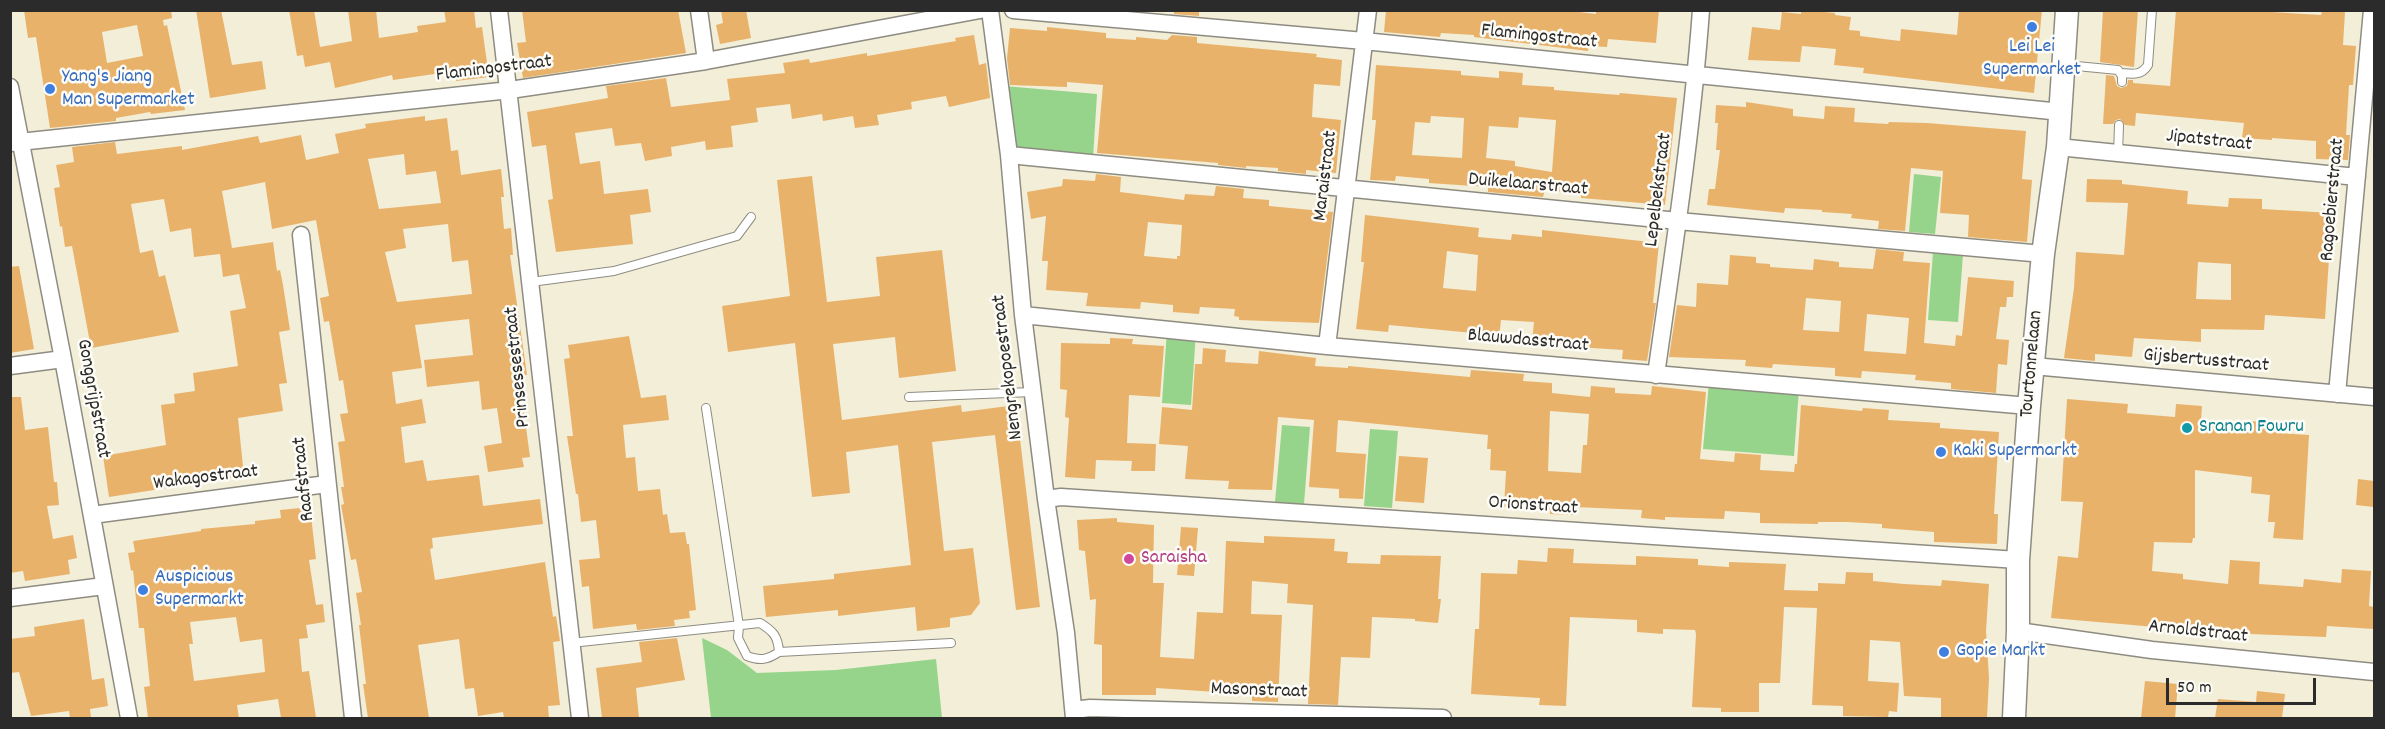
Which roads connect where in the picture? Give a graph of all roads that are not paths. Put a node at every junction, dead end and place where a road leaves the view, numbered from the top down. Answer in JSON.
{"nodes":[{"id":1,"x":499,"y":10,"type":"edge"},
{"id":2,"x":699,"y":10,"type":"edge"},
{"id":3,"x":980,"y":10,"type":"edge"},
{"id":4,"x":990,"y":10,"type":"edge"},
{"id":5,"x":1013,"y":10,"type":"edge"},
{"id":6,"x":1368,"y":10,"type":"edge"},
{"id":7,"x":1701,"y":10,"type":"edge"},
{"id":8,"x":2067,"y":10,"type":"edge"},
{"id":9,"x":2152,"y":10,"type":"edge"},
{"id":10,"x":2372,"y":10,"type":"edge"},
{"id":11,"x":1364,"y":41,"type":"junction"},
{"id":12,"x":706,"y":61,"type":"junction"},
{"id":13,"x":2062,"y":65,"type":"junction"},
{"id":14,"x":1696,"y":75,"type":"junction"},
{"id":15,"x":10,"y":87,"type":"edge"},
{"id":16,"x":510,"y":90,"type":"junction"},
{"id":17,"x":2061,"y":112,"type":"junction"},
{"id":18,"x":2119,"y":125,"type":"dead end"},
{"id":19,"x":16,"y":143,"type":"edge"},
{"id":20,"x":2058,"y":147,"type":"junction"},
{"id":21,"x":2118,"y":154,"type":"junction"},
{"id":22,"x":1009,"y":156,"type":"junction"},
{"id":23,"x":2357,"y":177,"type":"junction"},
{"id":24,"x":1347,"y":190,"type":"junction"},
{"id":25,"x":751,"y":217,"type":"dead end"},
{"id":26,"x":1678,"y":221,"type":"junction"},
{"id":27,"x":301,"y":235,"type":"dead end"},
{"id":28,"x":2043,"y":254,"type":"junction"},
{"id":29,"x":531,"y":282,"type":"junction"},
{"id":30,"x":1023,"y":315,"type":"junction"},
{"id":31,"x":1327,"y":346,"type":"junction"},
{"id":32,"x":63,"y":359,"type":"junction"},
{"id":33,"x":10,"y":366,"type":"edge"},
{"id":34,"x":2033,"y":366,"type":"junction"},
{"id":35,"x":1656,"y":375,"type":"junction"},
{"id":36,"x":1032,"y":392,"type":"junction"},
{"id":37,"x":2337,"y":394,"type":"junction"},
{"id":38,"x":909,"y":397,"type":"dead end"},
{"id":39,"x":2374,"y":398,"type":"edge"},
{"id":40,"x":2029,"y":406,"type":"junction"},
{"id":41,"x":706,"y":408,"type":"dead end"},
{"id":42,"x":327,"y":484,"type":"junction"},
{"id":43,"x":1046,"y":499,"type":"junction"},
{"id":44,"x":92,"y":515,"type":"junction"},
{"id":45,"x":2018,"y":560,"type":"junction"},
{"id":46,"x":104,"y":586,"type":"junction"},
{"id":47,"x":10,"y":598,"type":"edge"},
{"id":48,"x":739,"y":626,"type":"junction"},
{"id":49,"x":2018,"y":631,"type":"junction"},
{"id":50,"x":571,"y":643,"type":"junction"},
{"id":51,"x":951,"y":643,"type":"dead end"},
{"id":52,"x":779,"y":652,"type":"junction"},
{"id":53,"x":2374,"y":672,"type":"edge"},
{"id":54,"x":1074,"y":714,"type":"edge"},
{"id":55,"x":129,"y":718,"type":"edge"},
{"id":56,"x":353,"y":718,"type":"edge"},
{"id":57,"x":580,"y":718,"type":"edge"},
{"id":58,"x":1443,"y":718,"type":"edge"},
{"id":59,"x":2014,"y":718,"type":"edge"}],
"edges":[{"from":1,"to":16,"type":"street","name":"Prinsessestraat"},
{"from":2,"to":12,"type":"street"},
{"from":3,"to":12,"type":"street","name":"Flamingostraat"},
{"from":4,"to":22,"type":"street","name":"Nengrekopoestraat"},
{"from":5,"to":11,"type":"street","name":"Flamingostraat"},
{"from":6,"to":11,"type":"street","name":"Maraistraat"},
{"from":7,"to":14,"type":"street","name":"Lepelbekstraat"},
{"from":8,"to":13,"type":"street","name":"Tourtonnelaan"},
{"from":9,"to":13,"type":"lane"},
{"from":10,"to":23,"type":"street","name":"Ragoebierstraat"},
{"from":11,"to":14,"type":"street","name":"Flamingostraat"},
{"from":11,"to":24,"type":"street","name":"Maraistraat"},
{"from":12,"to":16,"type":"street","name":"Flamingostraat"},
{"from":13,"to":17,"type":"street","name":"Tourtonnelaan"},
{"from":14,"to":17,"type":"street","name":"Flamingostraat"},
{"from":14,"to":26,"type":"street","name":"Lepelbekstraat"},
{"from":15,"to":19,"type":"street","name":"Gonggrijpstraat"},
{"from":16,"to":19,"type":"street","name":"Flamingostraat"},
{"from":16,"to":29,"type":"street","name":"Prinsessestraat"},
{"from":17,"to":20,"type":"street","name":"Tourtonnelaan"},
{"from":18,"to":21,"type":"lane"},
{"from":19,"to":32,"type":"street","name":"Gonggrijpstraat"},
{"from":20,"to":21,"type":"street","name":"Jipatstraat"},
{"from":20,"to":28,"type":"street","name":"Tourtonnelaan"},
{"from":21,"to":23,"type":"street","name":"Jipatstraat"},
{"from":22,"to":24,"type":"street","name":"Duikelaarstraat"},
{"from":22,"to":30,"type":"street","name":"Nengrekopoestraat"},
{"from":23,"to":37,"type":"street","name":"Ragoebierstraat"},
{"from":24,"to":26,"type":"street","name":"Duikelaarstraat"},
{"from":24,"to":31,"type":"street","name":"Maraistraat"},
{"from":25,"to":29,"type":"lane"},
{"from":26,"to":28,"type":"street","name":"Duikelaarstraat"},
{"from":26,"to":35,"type":"street","name":"Lepelbekstraat"},
{"from":27,"to":42,"type":"street","name":"Raafstraat"},
{"from":28,"to":34,"type":"street","name":"Tourtonnelaan"},
{"from":29,"to":50,"type":"street","name":"Prinsessestraat"},
{"from":30,"to":31,"type":"street","name":"Blauwdasstraat"},
{"from":30,"to":36,"type":"street","name":"Nengrekopoestraat"},
{"from":31,"to":35,"type":"street","name":"Blauwdasstraat"},
{"from":32,"to":33,"type":"street"},
{"from":32,"to":44,"type":"street","name":"Gonggrijpstraat"},
{"from":34,"to":37,"type":"street","name":"Gijsbertusstraat"},
{"from":34,"to":40,"type":"street","name":"Tourtonnelaan"},
{"from":35,"to":40,"type":"street","name":"Blauwdasstraat"},
{"from":36,"to":38,"type":"lane"},
{"from":36,"to":43,"type":"street","name":"Nengrekopoestraat"},
{"from":37,"to":39,"type":"street","name":"Gijsbertusstraat"},
{"from":40,"to":45,"type":"street","name":"Tourtonnelaan"},
{"from":41,"to":48,"type":"lane"},
{"from":42,"to":44,"type":"street","name":"Wakagostraat"},
{"from":42,"to":56,"type":"street","name":"Raafstraat"},
{"from":43,"to":45,"type":"street","name":"Orionstraat"},
{"from":43,"to":54,"type":"street","name":"Nengrekopoestraat"},
{"from":44,"to":46,"type":"street","name":"Gonggrijpstraat"},
{"from":45,"to":49,"type":"street","name":"Tourtonnelaan"},
{"from":46,"to":47,"type":"street"},
{"from":46,"to":55,"type":"street","name":"Gonggrijpstraat"},
{"from":48,"to":50,"type":"lane"},
{"from":48,"to":52,"type":"lane"},
{"from":48,"to":52,"type":"lane"},
{"from":49,"to":53,"type":"street","name":"Arnoldstraat"},
{"from":49,"to":59,"type":"street","name":"Tourtonnelaan"},
{"from":50,"to":57,"type":"street","name":"Prinsessestraat"},
{"from":51,"to":52,"type":"lane"},
{"from":54,"to":58,"type":"street","name":"Masonstraat"}]}
